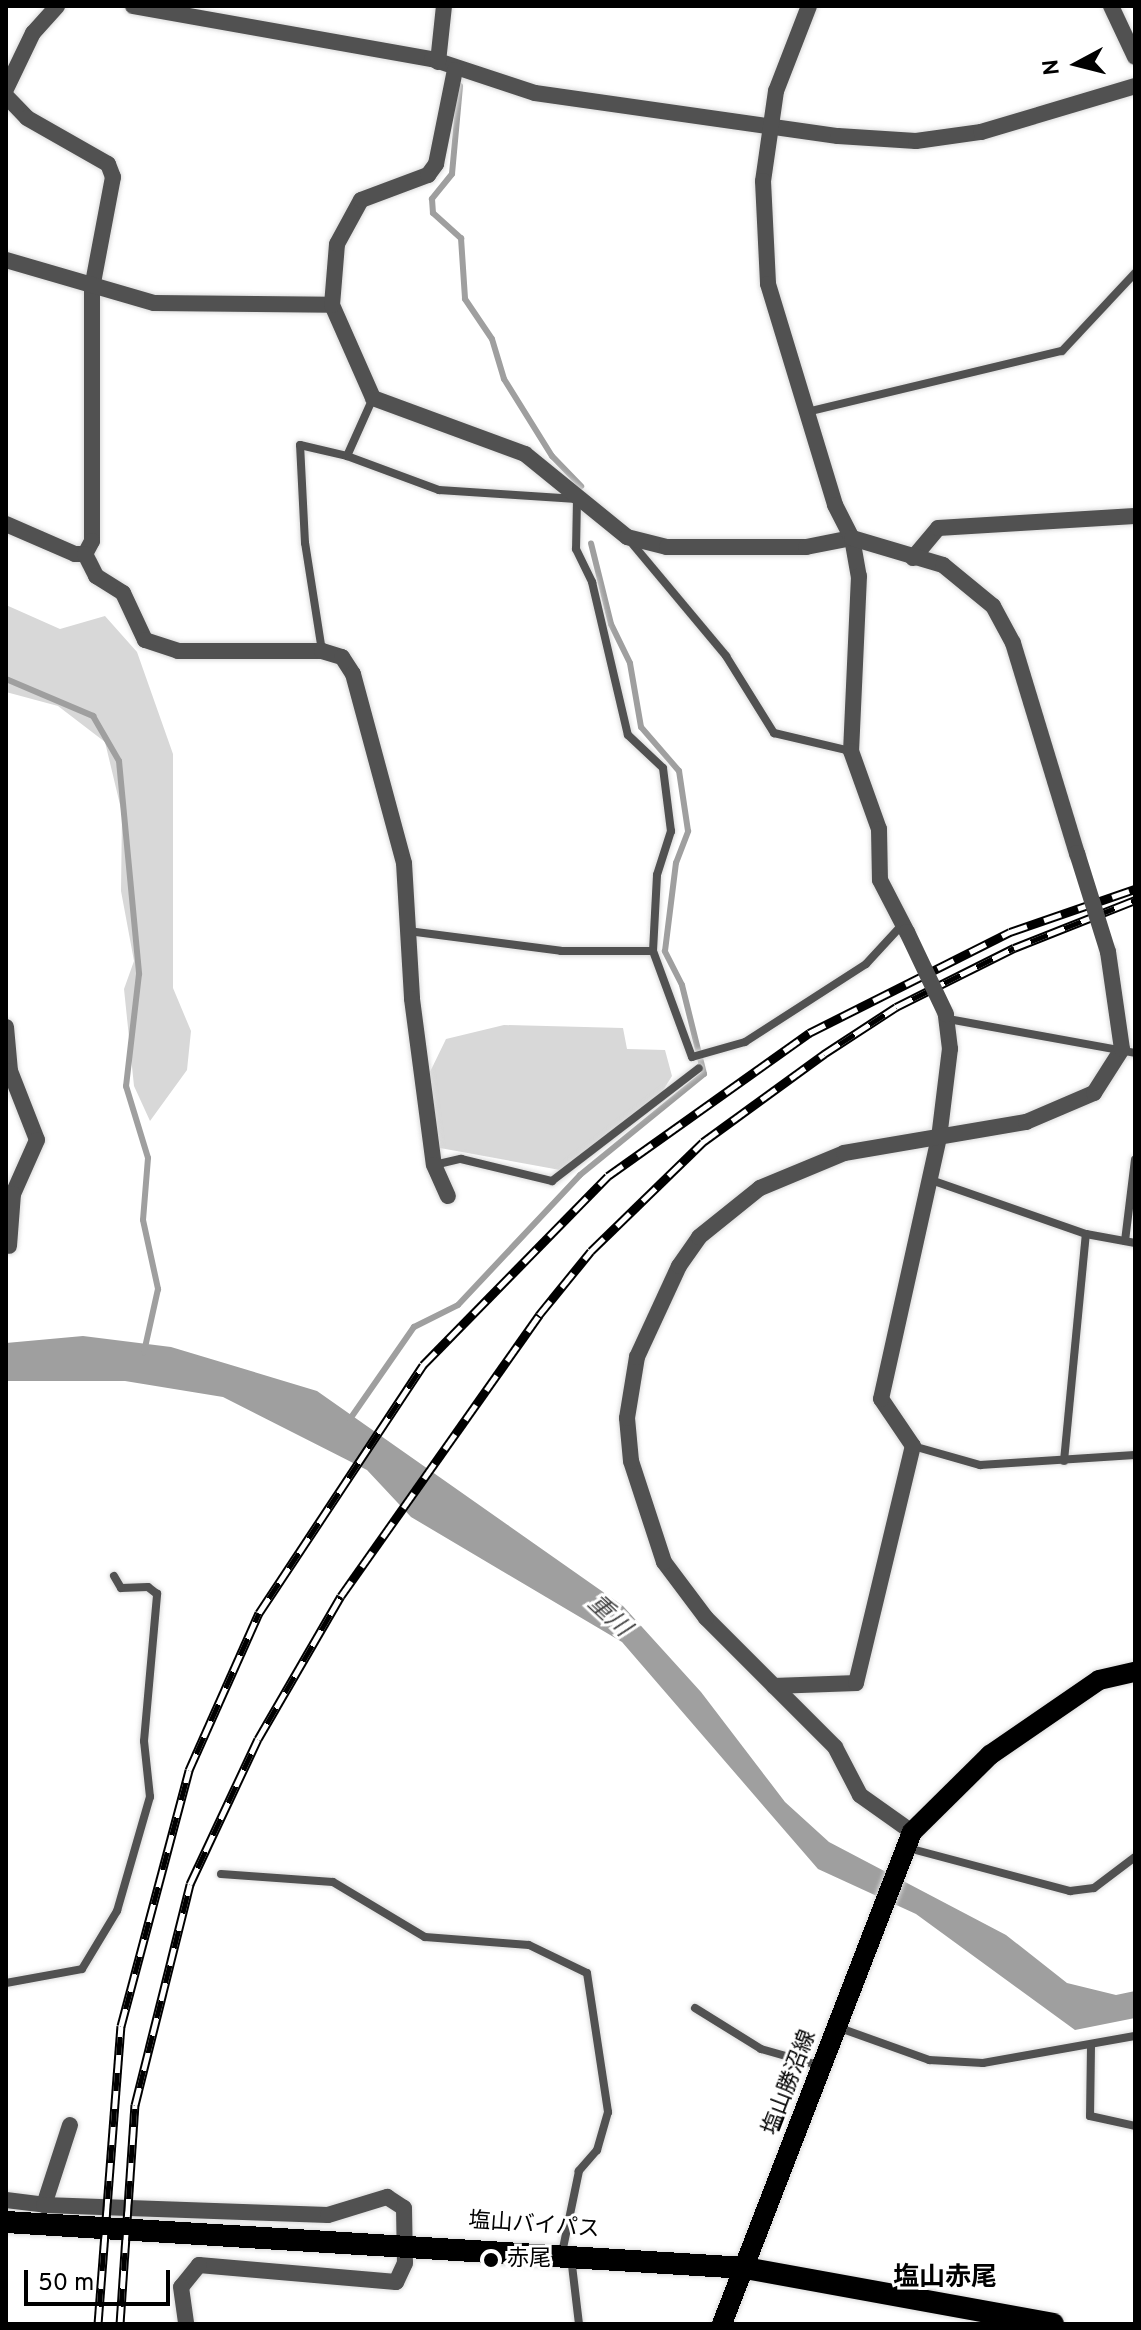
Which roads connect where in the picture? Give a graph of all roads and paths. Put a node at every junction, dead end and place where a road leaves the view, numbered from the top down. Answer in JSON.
{"nodes":[{"id":1,"x":57,"y":6,"type":"edge"},
{"id":2,"x":133,"y":6,"type":"edge"},
{"id":3,"x":444,"y":6,"type":"edge"},
{"id":4,"x":809,"y":6,"type":"edge"},
{"id":5,"x":1111,"y":6,"type":"edge"},
{"id":6,"x":1135,"y":57,"type":"edge"},
{"id":7,"x":438,"y":62,"type":"junction"},
{"id":8,"x":455,"y":70,"type":"junction"},
{"id":9,"x":1135,"y":86,"type":"edge"},
{"id":10,"x":6,"y":89,"type":"edge"},
{"id":11,"x":6,"y":96,"type":"edge"},
{"id":12,"x":767,"y":124,"type":"junction"},
{"id":13,"x":6,"y":260,"type":"edge"},
{"id":14,"x":1135,"y":273,"type":"edge"},
{"id":15,"x":92,"y":288,"type":"junction"},
{"id":16,"x":332,"y":305,"type":"junction"},
{"id":17,"x":373,"y":398,"type":"junction"},
{"id":18,"x":807,"y":412,"type":"junction"},
{"id":19,"x":347,"y":456,"type":"junction"},
{"id":20,"x":577,"y":499,"type":"junction"},
{"id":21,"x":1135,"y":516,"type":"edge"},
{"id":22,"x":6,"y":524,"type":"edge"},
{"id":23,"x":627,"y":537,"type":"junction"},
{"id":24,"x":852,"y":538,"type":"junction"},
{"id":25,"x":85,"y":554,"type":"junction"},
{"id":26,"x":913,"y":558,"type":"junction"},
{"id":27,"x":322,"y":651,"type":"junction"},
{"id":28,"x":851,"y":751,"type":"junction"},
{"id":29,"x":904,"y":928,"type":"junction"},
{"id":30,"x":408,"y":930,"type":"junction"},
{"id":31,"x":653,"y":951,"type":"junction"},
{"id":32,"x":947,"y":1017,"type":"junction"},
{"id":33,"x":6,"y":1027,"type":"edge"},
{"id":34,"x":1128,"y":1051,"type":"edge"},
{"id":35,"x":699,"y":1068,"type":"dead end"},
{"id":36,"x":939,"y":1138,"type":"junction"},
{"id":37,"x":1135,"y":1160,"type":"edge"},
{"id":38,"x":434,"y":1165,"type":"junction"},
{"id":39,"x":931,"y":1180,"type":"junction"},
{"id":40,"x":448,"y":1196,"type":"dead end"},
{"id":41,"x":1086,"y":1234,"type":"junction"},
{"id":42,"x":1125,"y":1241,"type":"junction"},
{"id":43,"x":1135,"y":1243,"type":"edge"},
{"id":44,"x":9,"y":1246,"type":"dead end"},
{"id":45,"x":913,"y":1446,"type":"junction"},
{"id":46,"x":1135,"y":1455,"type":"edge"},
{"id":47,"x":1064,"y":1461,"type":"junction"},
{"id":48,"x":114,"y":1576,"type":"dead end"},
{"id":49,"x":1135,"y":1672,"type":"edge"},
{"id":50,"x":774,"y":1686,"type":"junction"},
{"id":51,"x":906,"y":1845,"type":"junction"},
{"id":52,"x":1135,"y":1857,"type":"edge"},
{"id":53,"x":221,"y":1874,"type":"dead end"},
{"id":54,"x":6,"y":1983,"type":"edge"},
{"id":55,"x":695,"y":2008,"type":"dead end"},
{"id":56,"x":838,"y":2025,"type":"junction"},
{"id":57,"x":1135,"y":2036,"type":"edge"},
{"id":58,"x":1091,"y":2046,"type":"junction"},
{"id":59,"x":822,"y":2066,"type":"junction"},
{"id":60,"x":70,"y":2125,"type":"dead end"},
{"id":61,"x":1135,"y":2126,"type":"edge"},
{"id":62,"x":6,"y":2200,"type":"edge"},
{"id":63,"x":44,"y":2205,"type":"junction"},
{"id":64,"x":6,"y":2222,"type":"edge"},
{"id":65,"x":407,"y":2244,"type":"junction"},
{"id":66,"x":566,"y":2254,"type":"junction"},
{"id":67,"x":745,"y":2268,"type":"junction"},
{"id":68,"x":186,"y":2324,"type":"edge"},
{"id":69,"x":579,"y":2324,"type":"edge"},
{"id":70,"x":722,"y":2324,"type":"edge"},
{"id":71,"x":1053,"y":2324,"type":"edge"}],
"edges":[{"from":1,"to":10,"type":"street"},
{"from":2,"to":7,"type":"street"},
{"from":3,"to":7,"type":"street"},
{"from":4,"to":12,"type":"street"},
{"from":5,"to":6,"type":"street"},
{"from":7,"to":8,"type":"street"},
{"from":8,"to":12,"type":"street"},
{"from":8,"to":16,"type":"street"},
{"from":9,"to":12,"type":"street"},
{"from":11,"to":15,"type":"street"},
{"from":12,"to":18,"type":"street"},
{"from":13,"to":15,"type":"street"},
{"from":14,"to":18,"type":"lane"},
{"from":15,"to":16,"type":"street"},
{"from":15,"to":25,"type":"street"},
{"from":16,"to":17,"type":"street"},
{"from":17,"to":19,"type":"lane"},
{"from":17,"to":20,"type":"street"},
{"from":18,"to":24,"type":"street"},
{"from":19,"to":20,"type":"lane"},
{"from":19,"to":27,"type":"lane"},
{"from":20,"to":23,"type":"street"},
{"from":20,"to":31,"type":"lane"},
{"from":21,"to":26,"type":"street"},
{"from":22,"to":25,"type":"street"},
{"from":23,"to":24,"type":"street"},
{"from":23,"to":28,"type":"lane"},
{"from":24,"to":26,"type":"street"},
{"from":24,"to":28,"type":"street"},
{"from":25,"to":27,"type":"street"},
{"from":26,"to":34,"type":"street","bridge":true},
{"from":27,"to":30,"type":"street"},
{"from":28,"to":29,"type":"street"},
{"from":29,"to":31,"type":"lane"},
{"from":29,"to":32,"type":"street","bridge":true},
{"from":30,"to":31,"type":"lane"},
{"from":30,"to":38,"type":"street"},
{"from":32,"to":34,"type":"lane"},
{"from":32,"to":36,"type":"street"},
{"from":33,"to":44,"type":"street"},
{"from":34,"to":36,"type":"street"},
{"from":35,"to":38,"type":"lane"},
{"from":36,"to":39,"type":"street"},
{"from":36,"to":50,"type":"street"},
{"from":37,"to":42,"type":"lane"},
{"from":38,"to":40,"type":"street"},
{"from":39,"to":41,"type":"lane"},
{"from":39,"to":45,"type":"street"},
{"from":41,"to":42,"type":"lane"},
{"from":41,"to":47,"type":"lane"},
{"from":42,"to":43,"type":"lane"},
{"from":45,"to":47,"type":"lane"},
{"from":45,"to":50,"type":"street"},
{"from":46,"to":47,"type":"lane"},
{"from":48,"to":54,"type":"lane"},
{"from":49,"to":51,"type":"main road"},
{"from":50,"to":51,"type":"street"},
{"from":51,"to":52,"type":"lane"},
{"from":51,"to":56,"type":"main road","name":"塩山勝沼線"},
{"from":53,"to":66,"type":"lane"},
{"from":55,"to":59,"type":"lane"},
{"from":56,"to":58,"type":"lane"},
{"from":56,"to":59,"type":"main road","name":"塩山勝沼線"},
{"from":57,"to":58,"type":"lane"},
{"from":58,"to":61,"type":"lane"},
{"from":59,"to":67,"type":"main road","name":"塩山勝沼線"},
{"from":60,"to":63,"type":"street"},
{"from":62,"to":63,"type":"street"},
{"from":63,"to":65,"type":"street"},
{"from":64,"to":65,"type":"highway","name":"塩山バイパス"},
{"from":65,"to":66,"type":"highway","name":"塩山バイパス"},
{"from":65,"to":68,"type":"street"},
{"from":66,"to":67,"type":"highway","name":"塩山バイパス"},
{"from":66,"to":69,"type":"lane"},
{"from":67,"to":70,"type":"main road","name":"塩山勝沼線"},
{"from":67,"to":71,"type":"highway","name":"塩山バイパス"}]}
